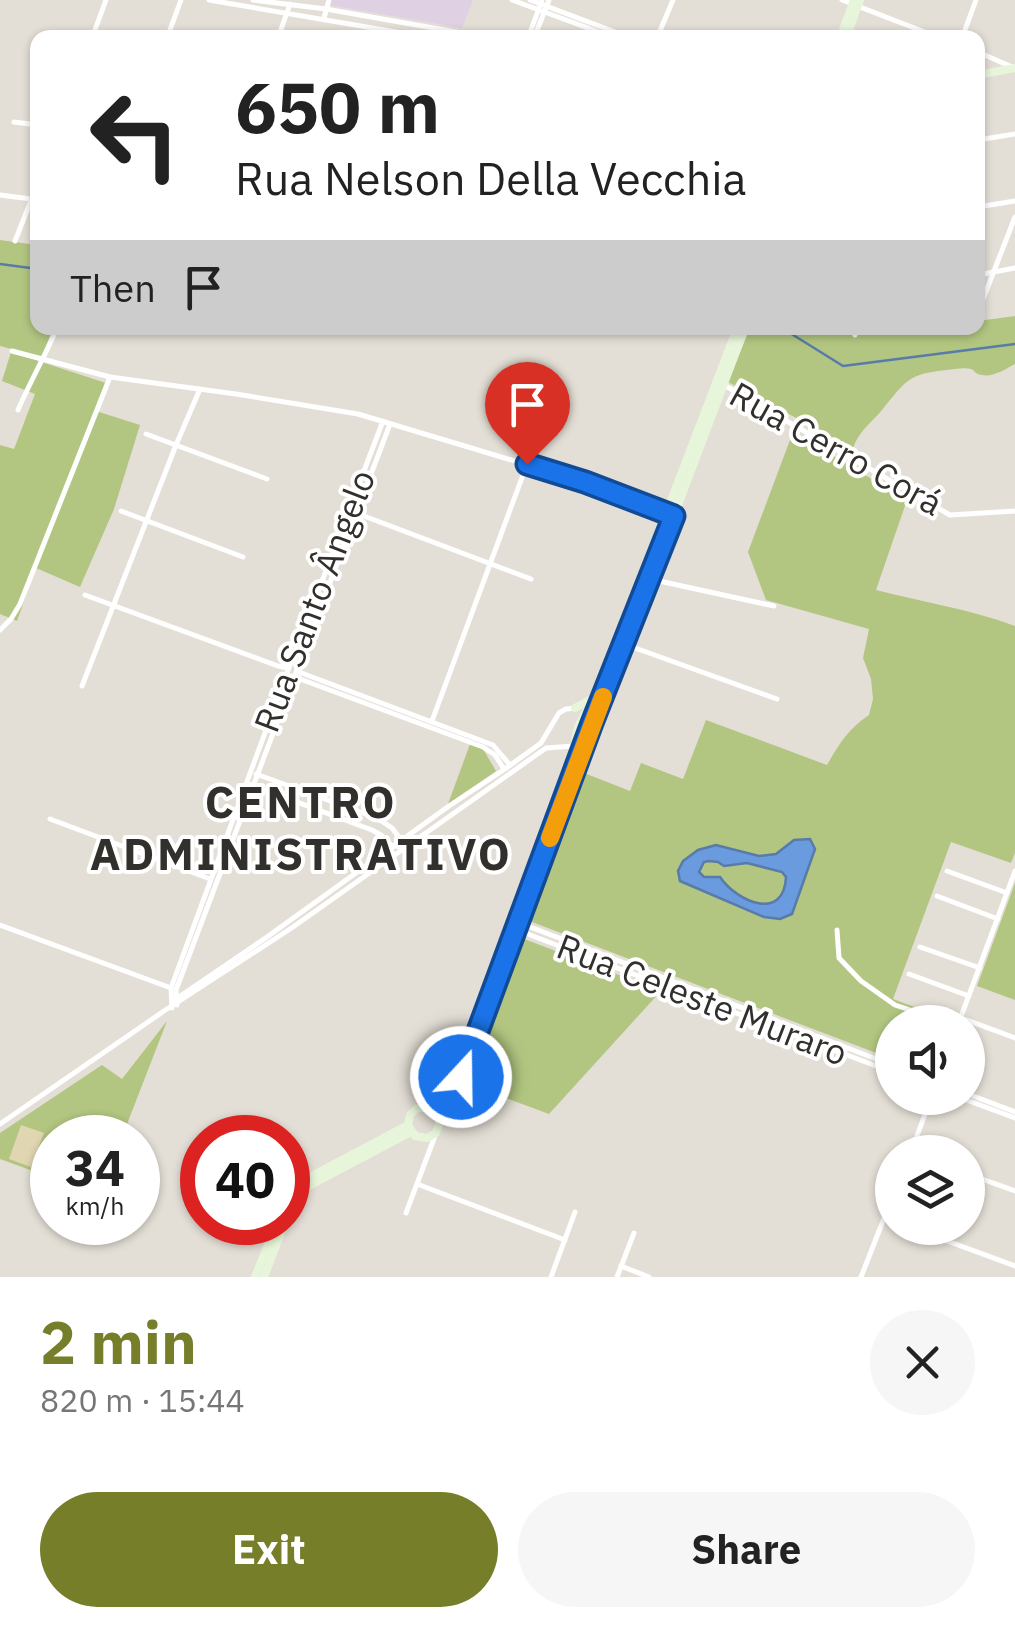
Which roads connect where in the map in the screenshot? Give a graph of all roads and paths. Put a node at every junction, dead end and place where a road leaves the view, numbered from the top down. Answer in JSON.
{"nodes":[{"id":1,"x":106,"y":0,"type":"edge"},
{"id":2,"x":181,"y":0,"type":"edge"},
{"id":3,"x":210,"y":0,"type":"edge"},
{"id":4,"x":322,"y":0,"type":"edge"},
{"id":5,"x":329,"y":0,"type":"edge"},
{"id":6,"x":512,"y":0,"type":"edge"},
{"id":7,"x":530,"y":0,"type":"edge"},
{"id":8,"x":673,"y":0,"type":"edge"},
{"id":9,"x":842,"y":0,"type":"edge"},
{"id":10,"x":976,"y":0,"type":"edge"},
{"id":11,"x":252,"y":2,"type":"edge"},
{"id":12,"x":856,"y":2,"type":"edge"},
{"id":13,"x":290,"y":4,"type":"junction"},
{"id":14,"x":543,"y":5,"type":"edge"},
{"id":15,"x":322,"y":9,"type":"junction"},
{"id":16,"x":288,"y":12,"type":"junction"},
{"id":17,"x":320,"y":18,"type":"junction"},
{"id":18,"x":430,"y":28,"type":"joint"},
{"id":19,"x":95,"y":30,"type":"edge"},
{"id":20,"x":171,"y":30,"type":"edge"},
{"id":21,"x":281,"y":30,"type":"edge"},
{"id":22,"x":389,"y":30,"type":"edge"},
{"id":23,"x":442,"y":30,"type":"edge"},
{"id":24,"x":534,"y":30,"type":"edge"},
{"id":25,"x":598,"y":30,"type":"edge"},
{"id":26,"x":610,"y":30,"type":"edge"},
{"id":27,"x":661,"y":30,"type":"edge"},
{"id":28,"x":846,"y":30,"type":"edge"},
{"id":29,"x":921,"y":30,"type":"edge"},
{"id":30,"x":965,"y":30,"type":"edge"},
{"id":31,"x":985,"y":55,"type":"edge"},
{"id":32,"x":1015,"y":68,"type":"edge"},
{"id":33,"x":985,"y":74,"type":"edge"},
{"id":34,"x":14,"y":122,"type":"dead end"},
{"id":35,"x":30,"y":124,"type":"edge"},
{"id":36,"x":1015,"y":134,"type":"edge"},
{"id":37,"x":985,"y":139,"type":"edge"},
{"id":38,"x":0,"y":195,"type":"edge"},
{"id":39,"x":30,"y":199,"type":"edge"},
{"id":40,"x":1015,"y":202,"type":"edge"},
{"id":41,"x":30,"y":204,"type":"edge"},
{"id":42,"x":985,"y":206,"type":"edge"},
{"id":43,"x":1015,"y":217,"type":"edge"},
{"id":44,"x":15,"y":241,"type":"dead end"},
{"id":45,"x":1015,"y":268,"type":"edge"},
{"id":46,"x":994,"y":272,"type":"junction"},
{"id":47,"x":985,"y":273,"type":"edge"},
{"id":48,"x":985,"y":294,"type":"edge"},
{"id":49,"x":53,"y":335,"type":"edge"},
{"id":50,"x":738,"y":335,"type":"edge"},
{"id":51,"x":12,"y":351,"type":"dead end"},
{"id":52,"x":44,"y":360,"type":"junction"},
{"id":53,"x":110,"y":378,"type":"junction"},
{"id":54,"x":720,"y":383,"type":"junction"},
{"id":55,"x":200,"y":389,"type":"junction"},
{"id":56,"x":18,"y":410,"type":"dead end"},
{"id":57,"x":386,"y":423,"type":"junction"},
{"id":58,"x":146,"y":434,"type":"dead end"},
{"id":59,"x":176,"y":444,"type":"junction"},
{"id":60,"x":527,"y":464,"type":"junction"},
{"id":61,"x":267,"y":478,"type":"dead end"},
{"id":62,"x":121,"y":511,"type":"dead end"},
{"id":63,"x":1015,"y":511,"type":"edge"},
{"id":64,"x":353,"y":512,"type":"junction"},
{"id":65,"x":671,"y":514,"type":"junction"},
{"id":66,"x":146,"y":520,"type":"junction"},
{"id":67,"x":243,"y":556,"type":"dead end"},
{"id":68,"x":488,"y":565,"type":"junction"},
{"id":69,"x":531,"y":579,"type":"dead end"},
{"id":70,"x":650,"y":579,"type":"junction"},
{"id":71,"x":86,"y":594,"type":"dead end"},
{"id":72,"x":112,"y":605,"type":"junction"},
{"id":73,"x":774,"y":606,"type":"dead end"},
{"id":74,"x":0,"y":630,"type":"edge"},
{"id":75,"x":624,"y":644,"type":"junction"},
{"id":76,"x":288,"y":671,"type":"junction"},
{"id":77,"x":296,"y":674,"type":"junction"},
{"id":78,"x":82,"y":686,"type":"dead end"},
{"id":79,"x":594,"y":698,"type":"junction"},
{"id":80,"x":777,"y":699,"type":"dead end"},
{"id":81,"x":575,"y":708,"type":"junction"},
{"id":82,"x":585,"y":712,"type":"junction"},
{"id":83,"x":432,"y":721,"type":"junction"},
{"id":84,"x":592,"y":723,"type":"junction"},
{"id":85,"x":586,"y":740,"type":"junction"},
{"id":86,"x":560,"y":746,"type":"junction"},
{"id":87,"x":573,"y":746,"type":"junction"},
{"id":88,"x":570,"y":766,"type":"junction"},
{"id":89,"x":510,"y":770,"type":"junction"},
{"id":90,"x":250,"y":772,"type":"junction"},
{"id":91,"x":259,"y":775,"type":"junction"},
{"id":92,"x":246,"y":783,"type":"junction"},
{"id":93,"x":255,"y":786,"type":"junction"},
{"id":94,"x":50,"y":819,"type":"dead end"},
{"id":95,"x":550,"y":832,"type":"junction"},
{"id":96,"x":402,"y":841,"type":"junction"},
{"id":97,"x":408,"y":848,"type":"junction"},
{"id":98,"x":396,"y":850,"type":"junction"},
{"id":99,"x":947,"y":871,"type":"dead end"},
{"id":100,"x":1015,"y":872,"type":"edge"},
{"id":101,"x":214,"y":881,"type":"junction"},
{"id":102,"x":1007,"y":894,"type":"junction"},
{"id":103,"x":937,"y":896,"type":"dead end"},
{"id":104,"x":998,"y":918,"type":"junction"},
{"id":105,"x":0,"y":925,"type":"edge"},
{"id":106,"x":515,"y":925,"type":"junction"},
{"id":107,"x":837,"y":930,"type":"dead end"},
{"id":108,"x":920,"y":947,"type":"dead end"},
{"id":109,"x":980,"y":968,"type":"junction"},
{"id":110,"x":908,"y":974,"type":"dead end"},
{"id":111,"x":174,"y":989,"type":"junction"},
{"id":112,"x":969,"y":996,"type":"junction"},
{"id":113,"x":172,"y":1005,"type":"junction"},
{"id":114,"x":895,"y":1005,"type":"edge"},
{"id":115,"x":966,"y":1005,"type":"edge"},
{"id":116,"x":985,"y":1028,"type":"edge"},
{"id":117,"x":1015,"y":1038,"type":"edge"},
{"id":118,"x":875,"y":1063,"type":"edge"},
{"id":119,"x":985,"y":1102,"type":"edge"},
{"id":120,"x":427,"y":1106,"type":"junction"},
{"id":121,"x":985,"y":1106,"type":"edge"},
{"id":122,"x":1015,"y":1115,"type":"edge"},
{"id":123,"x":440,"y":1121,"type":"junction"},
{"id":124,"x":0,"y":1124,"type":"edge"},
{"id":125,"x":410,"y":1129,"type":"junction"},
{"id":126,"x":436,"y":1133,"type":"junction"},
{"id":127,"x":427,"y":1138,"type":"junction"},
{"id":128,"x":428,"y":1155,"type":"junction"},
{"id":129,"x":332,"y":1169,"type":"junction"},
{"id":130,"x":310,"y":1178,"type":"edge"},
{"id":131,"x":985,"y":1180,"type":"edge"},
{"id":132,"x":310,"y":1184,"type":"edge"},
{"id":133,"x":416,"y":1184,"type":"junction"},
{"id":134,"x":1015,"y":1191,"type":"edge"},
{"id":135,"x":575,"y":1212,"type":"dead end"},
{"id":136,"x":406,"y":1213,"type":"dead end"},
{"id":137,"x":634,"y":1233,"type":"dead end"},
{"id":138,"x":565,"y":1240,"type":"junction"},
{"id":139,"x":271,"y":1245,"type":"edge"},
{"id":140,"x":272,"y":1245,"type":"edge"},
{"id":141,"x":876,"y":1245,"type":"edge"},
{"id":142,"x":958,"y":1245,"type":"edge"},
{"id":143,"x":621,"y":1266,"type":"junction"},
{"id":144,"x":1015,"y":1266,"type":"edge"},
{"id":145,"x":255,"y":1277,"type":"edge"},
{"id":146,"x":264,"y":1277,"type":"edge"},
{"id":147,"x":550,"y":1277,"type":"edge"},
{"id":148,"x":617,"y":1277,"type":"edge"},
{"id":149,"x":649,"y":1277,"type":"edge"},
{"id":150,"x":861,"y":1277,"type":"edge"}],
"edges":[{"from":1,"to":19,"type":"street"},
{"from":2,"to":20,"type":"street"},
{"from":3,"to":11,"type":"street"},
{"from":4,"to":15,"type":"street"},
{"from":5,"to":15,"type":"street"},
{"from":6,"to":14,"type":"street"},
{"from":7,"to":14,"type":"street"},
{"from":8,"to":27,"type":"street"},
{"from":9,"to":12,"type":"street"},
{"from":10,"to":30,"type":"street"},
{"from":11,"to":13,"type":"street"},
{"from":11,"to":16,"type":"street"},
{"from":12,"to":28,"type":"street"},
{"from":12,"to":29,"type":"street"},
{"from":13,"to":15,"type":"street"},
{"from":13,"to":16,"type":"street"},
{"from":14,"to":24,"type":"street"},
{"from":14,"to":25,"type":"street"},
{"from":14,"to":26,"type":"street"},
{"from":15,"to":17,"type":"street"},
{"from":15,"to":18,"type":"street"},
{"from":16,"to":17,"type":"street"},
{"from":16,"to":21,"type":"street"},
{"from":17,"to":22,"type":"street"},
{"from":18,"to":23,"type":"street"},
{"from":31,"to":32,"type":"street"},
{"from":32,"to":33,"type":"street"},
{"from":34,"to":35,"type":"street"},
{"from":36,"to":37,"type":"street"},
{"from":38,"to":39,"type":"street"},
{"from":40,"to":42,"type":"street"},
{"from":41,"to":44,"type":"street"},
{"from":43,"to":46,"type":"street"},
{"from":45,"to":46,"type":"street"},
{"from":46,"to":47,"type":"street"},
{"from":46,"to":48,"type":"street"},
{"from":49,"to":52,"type":"street"},
{"from":50,"to":54,"type":"street"},
{"from":51,"to":52,"type":"street"},
{"from":52,"to":53,"type":"street"},
{"from":52,"to":56,"type":"street"},
{"from":53,"to":55,"type":"street"},
{"from":53,"to":74,"type":"street"},
{"from":54,"to":63,"type":"street","name":"Rua Cerro Corá"},
{"from":54,"to":65,"type":"street"},
{"from":55,"to":57,"type":"street"},
{"from":55,"to":59,"type":"street"},
{"from":57,"to":60,"type":"street"},
{"from":57,"to":64,"type":"street","name":"Rua Santo Ângelo"},
{"from":58,"to":59,"type":"street"},
{"from":59,"to":61,"type":"street"},
{"from":59,"to":66,"type":"street"},
{"from":60,"to":65,"type":"street"},
{"from":60,"to":68,"type":"street"},
{"from":62,"to":66,"type":"street"},
{"from":64,"to":68,"type":"street"},
{"from":64,"to":76,"type":"street","name":"Rua Santo Ângelo"},
{"from":64,"to":77,"type":"street","name":"Rua Santo Ângelo"},
{"from":65,"to":70,"type":"street"},
{"from":65,"to":79,"type":"street"},
{"from":66,"to":67,"type":"street"},
{"from":66,"to":72,"type":"street"},
{"from":68,"to":69,"type":"street"},
{"from":68,"to":83,"type":"street"},
{"from":70,"to":73,"type":"street"},
{"from":70,"to":75,"type":"street"},
{"from":71,"to":72,"type":"street"},
{"from":72,"to":76,"type":"street"},
{"from":72,"to":78,"type":"street"},
{"from":75,"to":80,"type":"street"},
{"from":75,"to":84,"type":"street"},
{"from":76,"to":77,"type":"street"},
{"from":76,"to":90,"type":"street","name":"Rua Santo Ângelo"},
{"from":77,"to":83,"type":"street"},
{"from":77,"to":89,"type":"street"},
{"from":77,"to":91,"type":"street","name":"Rua Santo Ângelo"},
{"from":79,"to":81,"type":"street"},
{"from":79,"to":82,"type":"street"},
{"from":81,"to":82,"type":"street"},
{"from":81,"to":89,"type":"street"},
{"from":82,"to":84,"type":"street"},
{"from":82,"to":87,"type":"street"},
{"from":83,"to":89,"type":"street"},
{"from":84,"to":85,"type":"street"},
{"from":85,"to":87,"type":"street"},
{"from":85,"to":95,"type":"street"},
{"from":86,"to":87,"type":"street"},
{"from":86,"to":88,"type":"street"},
{"from":86,"to":89,"type":"street"},
{"from":87,"to":88,"type":"street"},
{"from":88,"to":95,"type":"street"},
{"from":89,"to":96,"type":"street"},
{"from":89,"to":97,"type":"street"},
{"from":90,"to":91,"type":"street"},
{"from":90,"to":92,"type":"street","name":"Rua Santo Ângelo"},
{"from":91,"to":93,"type":"street","name":"Rua Santo Ângelo"},
{"from":91,"to":96,"type":"street"},
{"from":92,"to":93,"type":"street"},
{"from":92,"to":101,"type":"street","name":"Rua Santo Ângelo"},
{"from":93,"to":98,"type":"street"},
{"from":93,"to":101,"type":"street","name":"Rua Santo Ângelo"},
{"from":94,"to":101,"type":"street"},
{"from":95,"to":106,"type":"street"},
{"from":96,"to":97,"type":"street"},
{"from":96,"to":98,"type":"street"},
{"from":97,"to":98,"type":"street"},
{"from":98,"to":113,"type":"street"},
{"from":99,"to":102,"type":"street"},
{"from":100,"to":102,"type":"street"},
{"from":101,"to":111,"type":"street","name":"Rua Santo Ângelo"},
{"from":102,"to":104,"type":"street"},
{"from":103,"to":104,"type":"street"},
{"from":104,"to":109,"type":"street"},
{"from":105,"to":111,"type":"street"},
{"from":106,"to":118,"type":"street","name":"Rua Celeste Muraro"},
{"from":106,"to":120,"type":"street"},
{"from":106,"to":123,"type":"street"},
{"from":107,"to":114,"type":"street"},
{"from":108,"to":109,"type":"street"},
{"from":109,"to":112,"type":"street"},
{"from":110,"to":112,"type":"street"},
{"from":111,"to":113,"type":"street","name":"Rua Santo Ângelo"},
{"from":112,"to":115,"type":"street"},
{"from":113,"to":124,"type":"street"},
{"from":116,"to":117,"type":"street"},
{"from":119,"to":122,"type":"street"},
{"from":120,"to":123,"type":"street"},
{"from":120,"to":125,"type":"street"},
{"from":121,"to":122,"type":"street"},
{"from":123,"to":126,"type":"street"},
{"from":125,"to":127,"type":"street"},
{"from":125,"to":129,"type":"street"},
{"from":126,"to":127,"type":"street"},
{"from":126,"to":128,"type":"street"},
{"from":127,"to":128,"type":"street"},
{"from":128,"to":133,"type":"street"},
{"from":129,"to":130,"type":"street"},
{"from":129,"to":132,"type":"street"},
{"from":131,"to":134,"type":"street"},
{"from":133,"to":136,"type":"street"},
{"from":133,"to":138,"type":"street"},
{"from":135,"to":138,"type":"street"},
{"from":137,"to":143,"type":"street"},
{"from":138,"to":147,"type":"street"},
{"from":139,"to":145,"type":"street"},
{"from":140,"to":146,"type":"street"},
{"from":141,"to":150,"type":"street"},
{"from":142,"to":144,"type":"street"},
{"from":143,"to":148,"type":"street"},
{"from":143,"to":149,"type":"street"}]}
